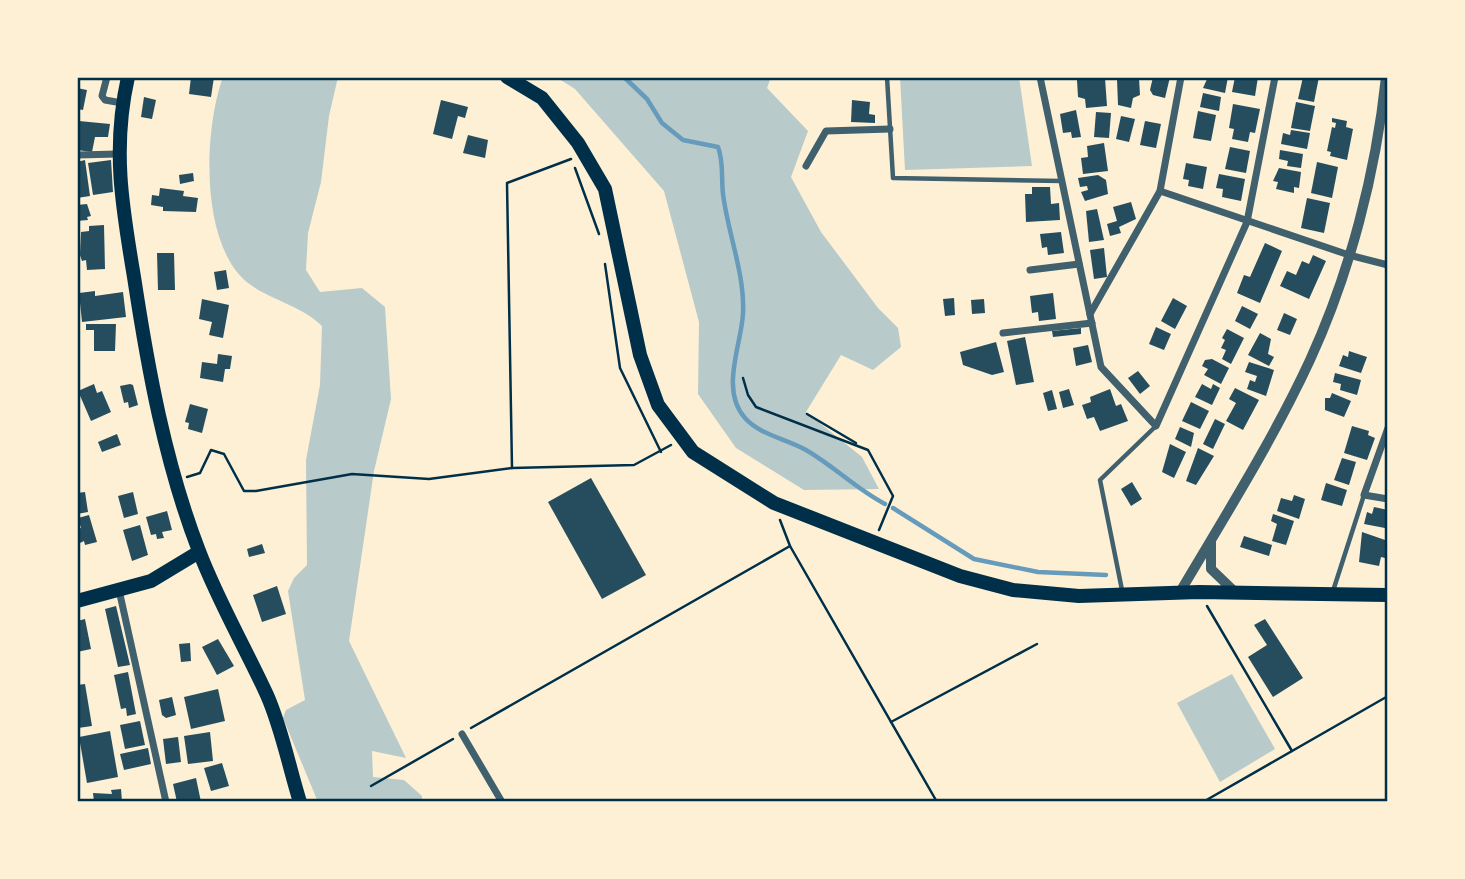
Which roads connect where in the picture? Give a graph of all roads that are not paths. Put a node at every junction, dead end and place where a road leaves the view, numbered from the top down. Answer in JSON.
{"nodes":[{"id":1,"x":107,"y":77,"type":"edge"},
{"id":2,"x":128,"y":77,"type":"edge"},
{"id":3,"x":508,"y":77,"type":"edge"},
{"id":4,"x":887,"y":77,"type":"edge"},
{"id":5,"x":1040,"y":77,"type":"edge"},
{"id":6,"x":1181,"y":77,"type":"edge"},
{"id":7,"x":1275,"y":77,"type":"edge"},
{"id":8,"x":1386,"y":77,"type":"edge"},
{"id":9,"x":122,"y":103,"type":"junction"},
{"id":10,"x":890,"y":129,"type":"junction"},
{"id":11,"x":118,"y":154,"type":"junction"},
{"id":12,"x":77,"y":155,"type":"edge"},
{"id":13,"x":806,"y":166,"type":"dead end"},
{"id":14,"x":1062,"y":181,"type":"junction"},
{"id":15,"x":1160,"y":191,"type":"junction"},
{"id":16,"x":1247,"y":222,"type":"junction"},
{"id":17,"x":1349,"y":255,"type":"junction"},
{"id":18,"x":1079,"y":264,"type":"junction"},
{"id":19,"x":1388,"y":265,"type":"edge"},
{"id":20,"x":1030,"y":270,"type":"dead end"},
{"id":21,"x":1090,"y":314,"type":"junction"},
{"id":22,"x":1092,"y":323,"type":"junction"},
{"id":23,"x":1003,"y":333,"type":"dead end"},
{"id":24,"x":1156,"y":426,"type":"junction"},
{"id":25,"x":1388,"y":428,"type":"edge"},
{"id":26,"x":1364,"y":495,"type":"junction"},
{"id":27,"x":1388,"y":499,"type":"edge"},
{"id":28,"x":1211,"y":540,"type":"junction"},
{"id":29,"x":199,"y":552,"type":"junction"},
{"id":30,"x":119,"y":590,"type":"junction"},
{"id":31,"x":1180,"y":592,"type":"junction"},
{"id":32,"x":1235,"y":592,"type":"junction"},
{"id":33,"x":1332,"y":594,"type":"junction"},
{"id":34,"x":1123,"y":595,"type":"junction"},
{"id":35,"x":1388,"y":595,"type":"edge"},
{"id":36,"x":77,"y":601,"type":"edge"},
{"id":37,"x":462,"y":734,"type":"road end"},
{"id":38,"x":166,"y":802,"type":"edge"},
{"id":39,"x":300,"y":802,"type":"edge"},
{"id":40,"x":502,"y":802,"type":"edge"}],
"edges":[{"from":1,"to":9,"type":"street"},
{"from":2,"to":9,"type":"main road"},
{"from":3,"to":34,"type":"main road"},
{"from":4,"to":10,"type":"lane"},
{"from":5,"to":14,"type":"street"},
{"from":6,"to":15,"type":"street"},
{"from":7,"to":16,"type":"street"},
{"from":8,"to":17,"type":"street"},
{"from":9,"to":11,"type":"main road"},
{"from":10,"to":13,"type":"street"},
{"from":10,"to":14,"type":"lane"},
{"from":11,"to":12,"type":"street"},
{"from":11,"to":29,"type":"main road"},
{"from":14,"to":18,"type":"street"},
{"from":15,"to":16,"type":"street"},
{"from":15,"to":21,"type":"street"},
{"from":16,"to":17,"type":"street"},
{"from":16,"to":24,"type":"street"},
{"from":17,"to":19,"type":"street"},
{"from":17,"to":28,"type":"street"},
{"from":18,"to":20,"type":"street"},
{"from":18,"to":21,"type":"street"},
{"from":21,"to":22,"type":"street"},
{"from":22,"to":23,"type":"street"},
{"from":22,"to":24,"type":"street"},
{"from":24,"to":34,"type":"lane"},
{"from":25,"to":26,"type":"street"},
{"from":26,"to":27,"type":"street"},
{"from":26,"to":33,"type":"lane"},
{"from":28,"to":31,"type":"street"},
{"from":28,"to":32,"type":"street"},
{"from":29,"to":30,"type":"main road"},
{"from":29,"to":39,"type":"main road"},
{"from":30,"to":36,"type":"main road"},
{"from":30,"to":38,"type":"street"},
{"from":31,"to":32,"type":"main road"},
{"from":31,"to":34,"type":"main road"},
{"from":32,"to":33,"type":"main road"},
{"from":33,"to":35,"type":"main road"},
{"from":37,"to":40,"type":"street"}]}
